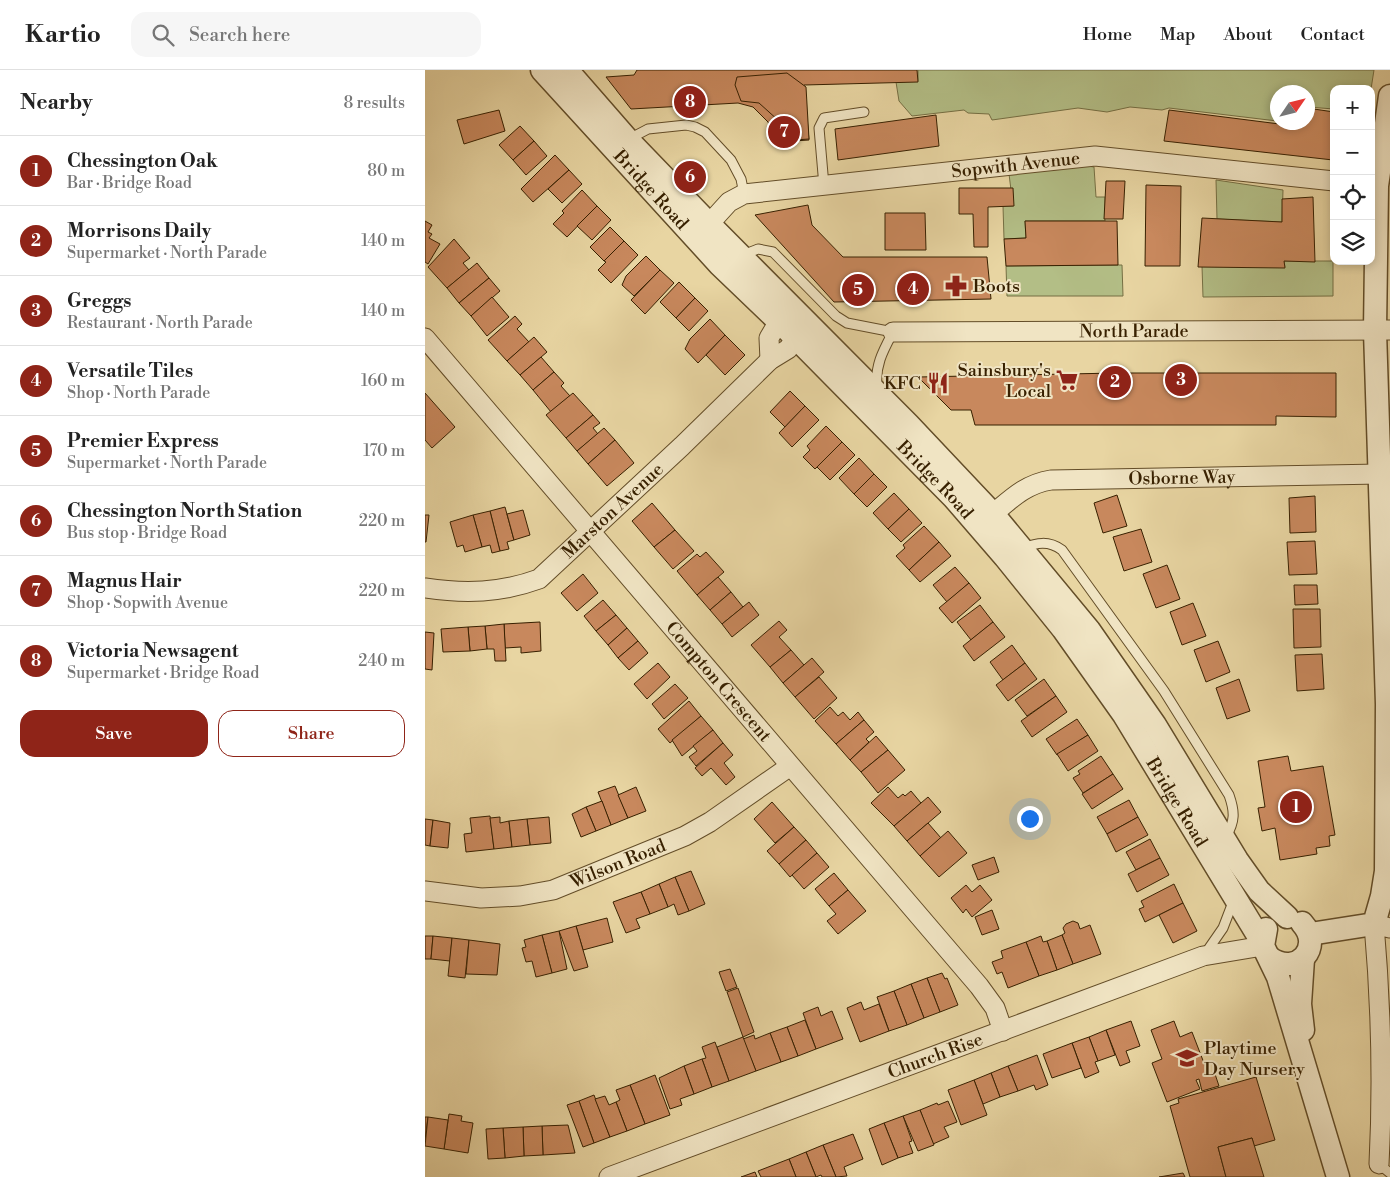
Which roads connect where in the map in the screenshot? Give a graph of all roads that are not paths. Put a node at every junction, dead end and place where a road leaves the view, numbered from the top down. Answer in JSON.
{"nodes":[{"id":1,"x":542,"y":70,"type":"edge"},
{"id":2,"x":567,"y":70,"type":"edge"},
{"id":3,"x":1390,"y":96,"type":"edge"},
{"id":4,"x":864,"y":112,"type":"dead end"},
{"id":5,"x":622,"y":145,"type":"junction"},
{"id":6,"x":1375,"y":179,"type":"edge"},
{"id":7,"x":1330,"y":181,"type":"edge"},
{"id":8,"x":825,"y":187,"type":"junction"},
{"id":9,"x":744,"y":194,"type":"junction"},
{"id":10,"x":1375,"y":203,"type":"edge"},
{"id":11,"x":709,"y":224,"type":"junction"},
{"id":12,"x":740,"y":256,"type":"junction"},
{"id":13,"x":779,"y":321,"type":"junction"},
{"id":14,"x":801,"y":330,"type":"junction"},
{"id":15,"x":1382,"y":331,"type":"edge"},
{"id":16,"x":893,"y":332,"type":"junction"},
{"id":17,"x":425,"y":338,"type":"edge"},
{"id":18,"x":770,"y":360,"type":"junction"},
{"id":19,"x":877,"y":395,"type":"junction"},
{"id":20,"x":1380,"y":474,"type":"junction"},
{"id":21,"x":993,"y":514,"type":"junction"},
{"id":22,"x":590,"y":532,"type":"junction"},
{"id":23,"x":425,"y":588,"type":"edge"},
{"id":24,"x":789,"y":767,"type":"junction"},
{"id":25,"x":425,"y":891,"type":"edge"},
{"id":26,"x":1234,"y":898,"type":"junction"},
{"id":27,"x":1287,"y":917,"type":"junction"},
{"id":28,"x":1382,"y":926,"type":"edge"},
{"id":29,"x":1310,"y":934,"type":"junction"},
{"id":30,"x":1265,"y":949,"type":"junction"},
{"id":31,"x":1203,"y":956,"type":"junction"},
{"id":32,"x":1303,"y":959,"type":"junction"},
{"id":33,"x":1003,"y":1031,"type":"junction"},
{"id":34,"x":1310,"y":1088,"type":"junction"},
{"id":35,"x":1385,"y":1169,"type":"edge"},
{"id":36,"x":609,"y":1177,"type":"edge"},
{"id":37,"x":1338,"y":1177,"type":"edge"}],
"edges":[{"from":1,"to":5,"type":"street","name":"Bridge Road"},
{"from":2,"to":5,"type":"street","name":"Bridge Road"},
{"from":3,"to":6,"type":"street"},
{"from":4,"to":8,"type":"lane"},
{"from":5,"to":9,"type":"lane"},
{"from":5,"to":11,"type":"street","name":"Bridge Road"},
{"from":5,"to":13,"type":"street","name":"Bridge Road"},
{"from":7,"to":8,"type":"street","name":"Sopwith Avenue"},
{"from":8,"to":9,"type":"street","name":"Sopwith Avenue"},
{"from":9,"to":11,"type":"street","name":"Sopwith Avenue"},
{"from":10,"to":15,"type":"street"},
{"from":11,"to":12,"type":"street","name":"Bridge Road"},
{"from":12,"to":14,"type":"street","name":"Bridge Road"},
{"from":12,"to":16,"type":"lane","name":"North Parade"},
{"from":13,"to":14,"type":"street","name":"Bridge Road"},
{"from":13,"to":18,"type":"street"},
{"from":14,"to":18,"type":"street","name":"Marston Avenue"},
{"from":14,"to":19,"type":"street","name":"Bridge Road"},
{"from":14,"to":26,"type":"street","name":"Bridge Road"},
{"from":15,"to":16,"type":"street","name":"North Parade"},
{"from":15,"to":20,"type":"street"},
{"from":16,"to":19,"type":"lane"},
{"from":17,"to":22,"type":"street","name":"Compton Crescent"},
{"from":18,"to":22,"type":"street","name":"Marston Avenue"},
{"from":19,"to":21,"type":"street","name":"Bridge Road"},
{"from":20,"to":21,"type":"street","name":"Osborne Way"},
{"from":20,"to":28,"type":"street"},
{"from":21,"to":27,"type":"street","name":"Bridge Road"},
{"from":22,"to":23,"type":"street","name":"Marston Avenue"},
{"from":22,"to":24,"type":"street","name":"Compton Crescent"},
{"from":24,"to":25,"type":"street","name":"Wilson Road"},
{"from":24,"to":33,"type":"street","name":"Compton Crescent"},
{"from":26,"to":30,"type":"street","name":"Bridge Road"},
{"from":26,"to":31,"type":"lane"},
{"from":27,"to":29,"type":"street"},
{"from":27,"to":30,"type":"street"},
{"from":28,"to":29,"type":"street"},
{"from":28,"to":35,"type":"street"},
{"from":29,"to":32,"type":"street"},
{"from":30,"to":31,"type":"street","name":"Church Rise"},
{"from":30,"to":32,"type":"street"},
{"from":30,"to":34,"type":"street","name":"Bridge Road"},
{"from":31,"to":33,"type":"street","name":"Church Rise"},
{"from":32,"to":34,"type":"street"},
{"from":33,"to":36,"type":"street","name":"Church Rise"},
{"from":34,"to":37,"type":"street"}]}
